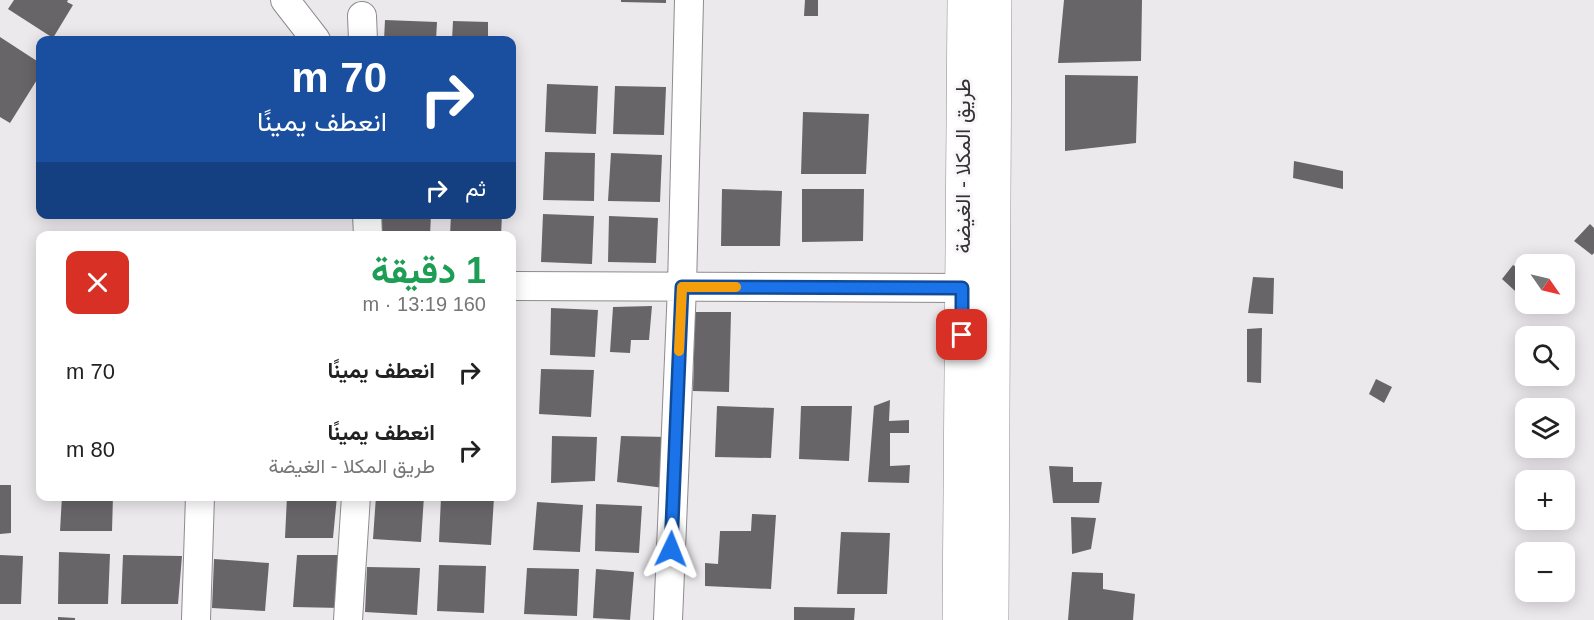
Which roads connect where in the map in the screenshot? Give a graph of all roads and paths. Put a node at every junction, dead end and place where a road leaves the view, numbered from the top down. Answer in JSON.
{"nodes":[{"id":1,"x":285,"y":0,"type":"edge"},
{"id":2,"x":689,"y":0,"type":"edge"},
{"id":3,"x":964,"y":0,"type":"edge"},
{"id":4,"x":995,"y":0,"type":"edge"},
{"id":5,"x":313,"y":36,"type":"edge"},
{"id":6,"x":516,"y":286,"type":"edge"},
{"id":7,"x":682,"y":287,"type":"junction"},
{"id":8,"x":962,"y":288,"type":"junction"},
{"id":9,"x":200,"y":501,"type":"edge"},
{"id":10,"x":356,"y":501,"type":"edge"},
{"id":11,"x":196,"y":620,"type":"edge"},
{"id":12,"x":348,"y":620,"type":"edge"},
{"id":13,"x":668,"y":620,"type":"edge"},
{"id":14,"x":959,"y":620,"type":"edge"},
{"id":15,"x":992,"y":620,"type":"edge"}],
"edges":[{"from":1,"to":5,"type":"street"},
{"from":2,"to":7,"type":"street"},
{"from":3,"to":8,"type":"highway","name":"طريق المكلا - الغيضة"},
{"from":4,"to":15,"type":"highway","name":"طريق المكلا - الغيضة"},
{"from":6,"to":7,"type":"street"},
{"from":7,"to":8,"type":"street"},
{"from":7,"to":13,"type":"street"},
{"from":8,"to":14,"type":"highway","name":"طريق المكلا - الغيضة"},
{"from":9,"to":11,"type":"street"},
{"from":10,"to":12,"type":"street"}]}
